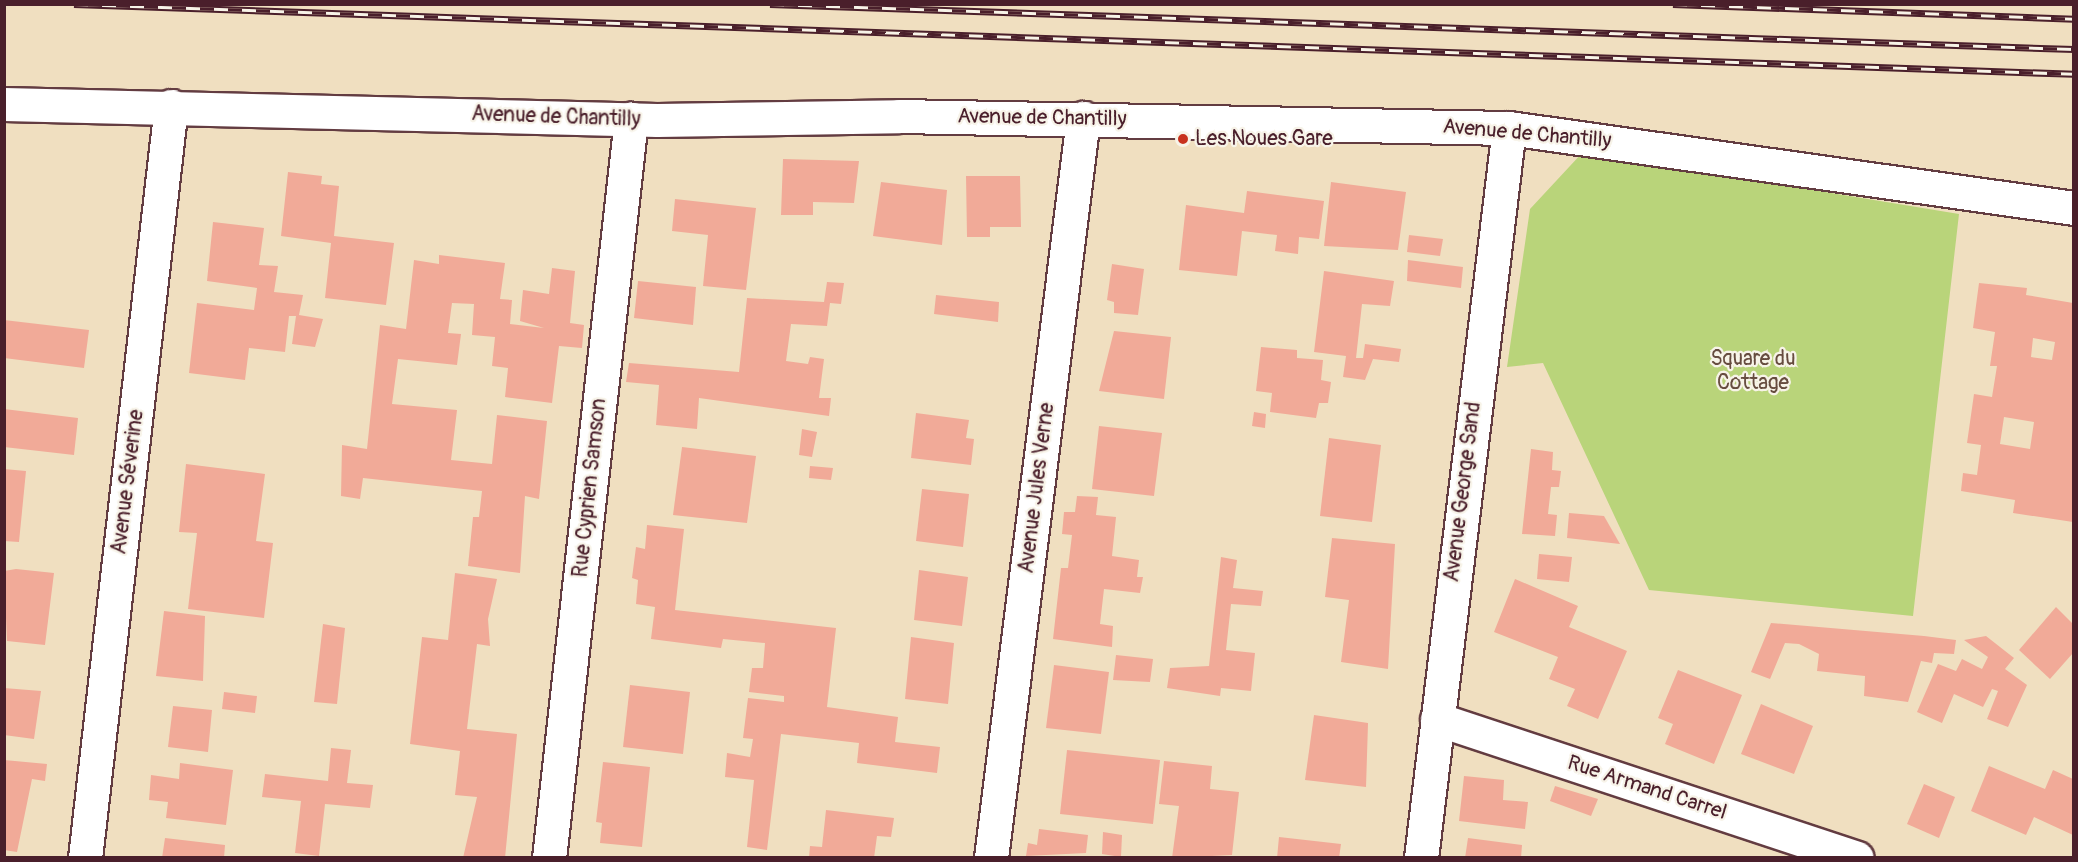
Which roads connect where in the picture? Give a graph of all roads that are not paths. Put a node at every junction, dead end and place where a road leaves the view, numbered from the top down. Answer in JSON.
{"nodes":[{"id":1,"x":4,"y":104,"type":"edge"},
{"id":2,"x":171,"y":106,"type":"junction"},
{"id":3,"x":1083,"y":118,"type":"junction"},
{"id":4,"x":631,"y":119,"type":"junction"},
{"id":5,"x":1509,"y":128,"type":"junction"},
{"id":6,"x":2073,"y":208,"type":"edge"},
{"id":7,"x":1437,"y":719,"type":"junction"},
{"id":8,"x":85,"y":858,"type":"edge"},
{"id":9,"x":549,"y":858,"type":"edge"},
{"id":10,"x":991,"y":858,"type":"edge"},
{"id":11,"x":1421,"y":858,"type":"edge"},
{"id":12,"x":1857,"y":858,"type":"edge"}],
"edges":[{"from":1,"to":2,"type":"street","name":"Avenue de Chantilly"},
{"from":2,"to":4,"type":"street","name":"Avenue de Chantilly"},
{"from":2,"to":8,"type":"street","name":"Avenue Séverine"},
{"from":3,"to":4,"type":"street","name":"Avenue de Chantilly"},
{"from":3,"to":5,"type":"street","name":"Avenue de Chantilly"},
{"from":3,"to":10,"type":"street","name":"Avenue Jules Verne"},
{"from":4,"to":9,"type":"street","name":"Rue Cyprien Samson"},
{"from":5,"to":6,"type":"street","name":"Avenue de Chantilly"},
{"from":5,"to":7,"type":"street","name":"Avenue George Sand"},
{"from":7,"to":11,"type":"street","name":"Avenue George Sand"},
{"from":7,"to":12,"type":"street","name":"Rue Armand Carrel"}]}
